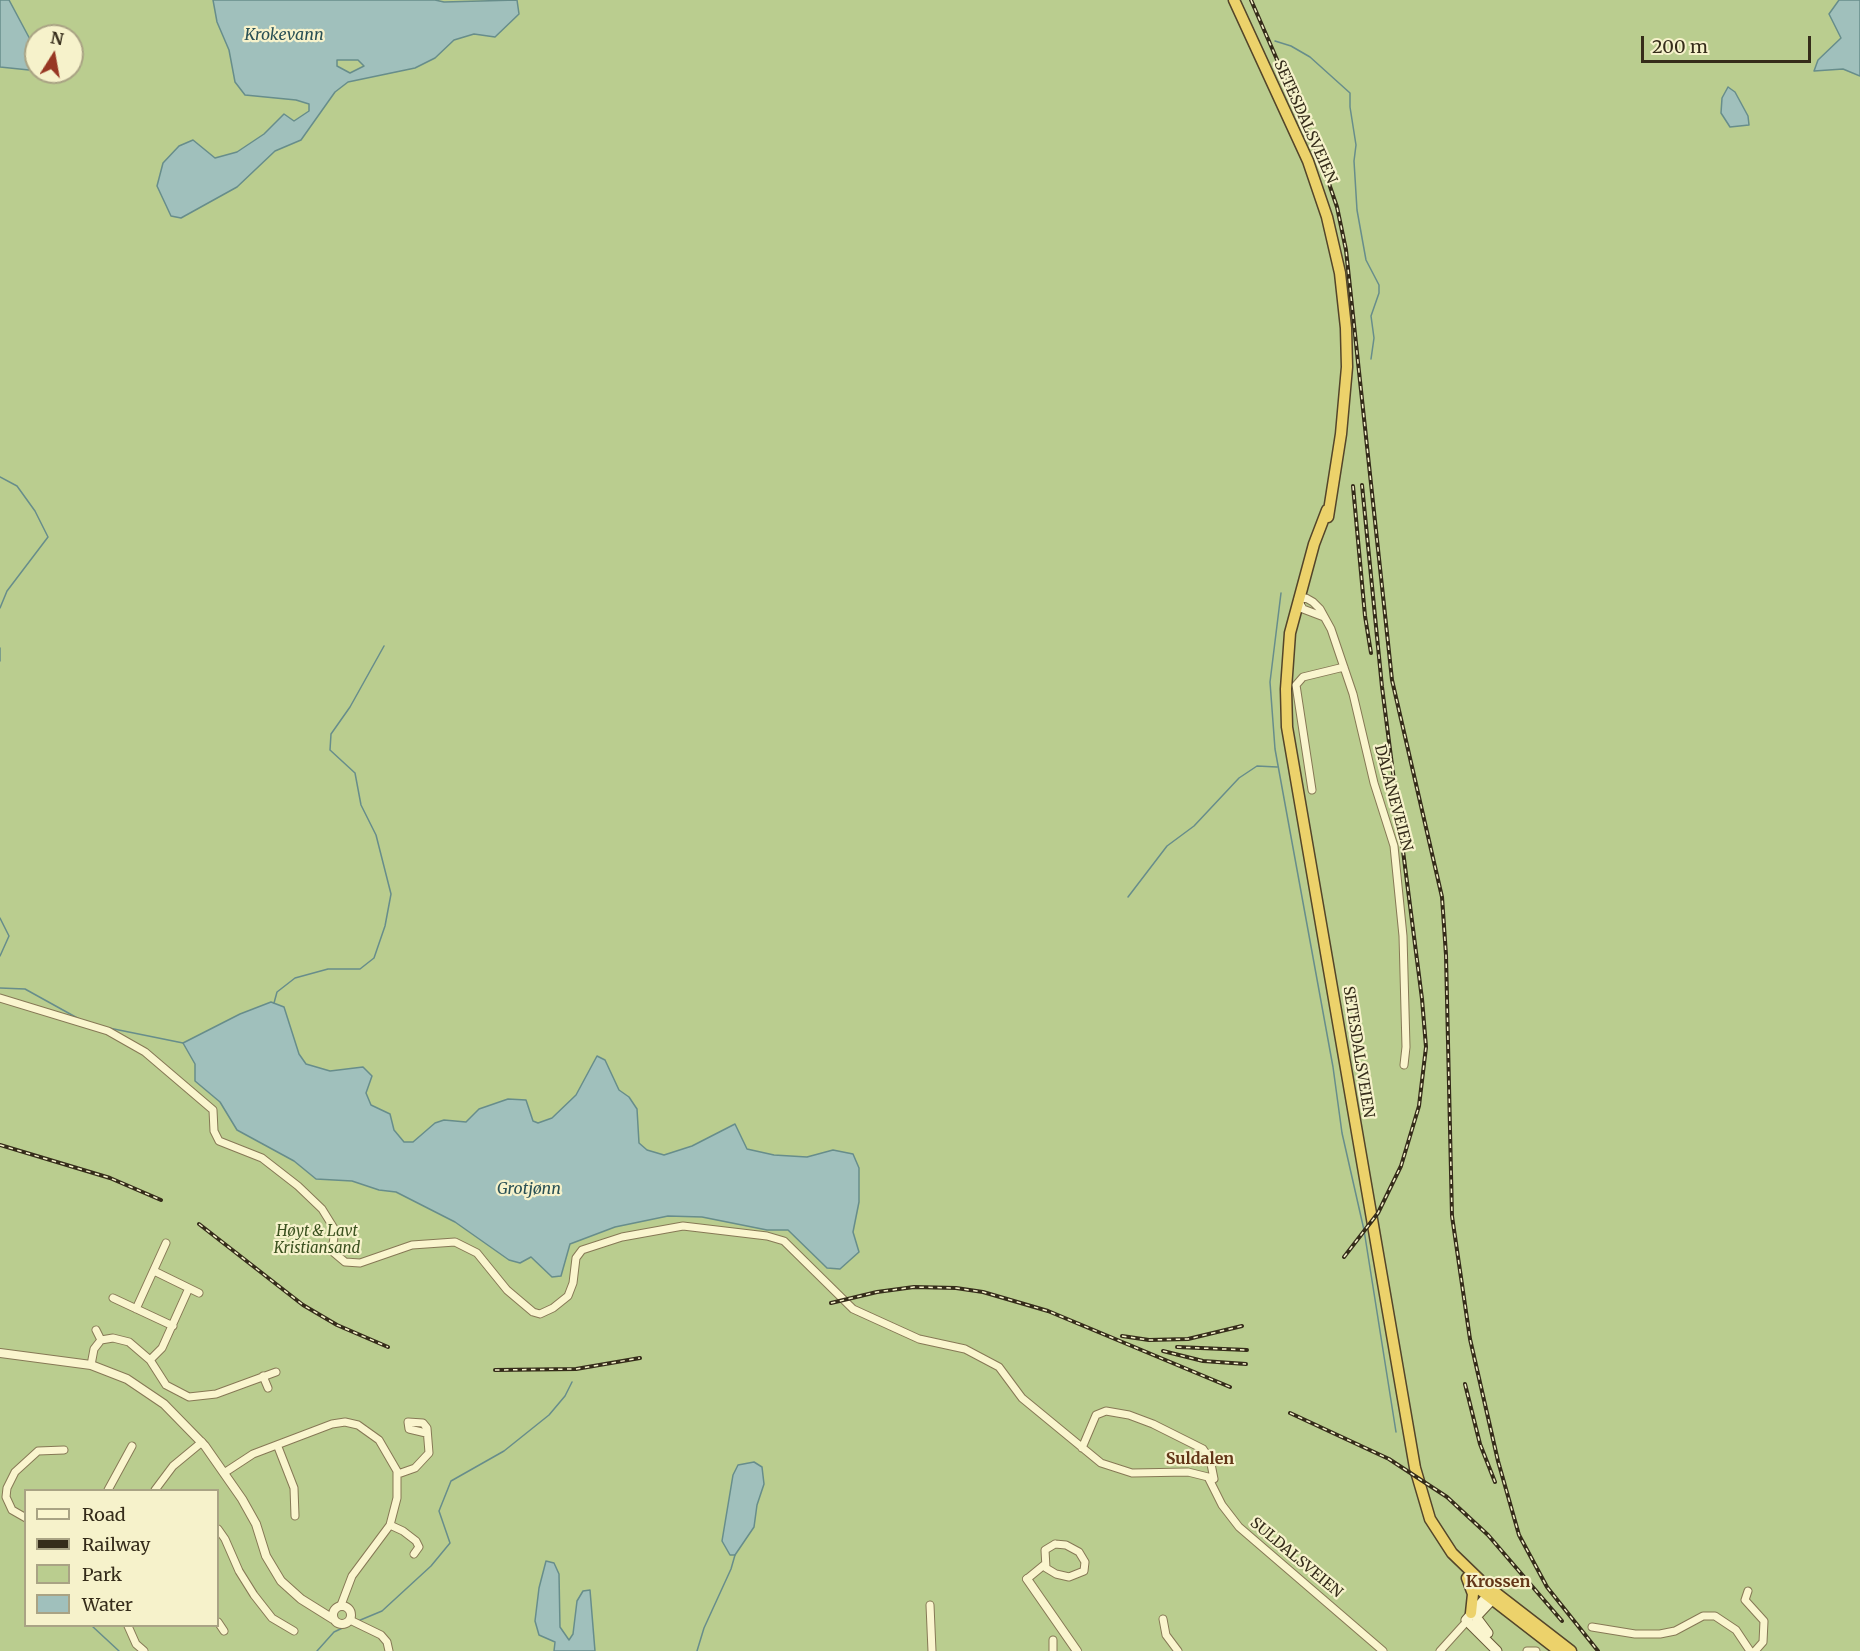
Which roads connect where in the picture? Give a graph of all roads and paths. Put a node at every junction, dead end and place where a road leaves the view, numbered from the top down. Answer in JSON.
{"nodes":[{"id":1,"x":1234,"y":0,"type":"edge"},
{"id":2,"x":1302,"y":602,"type":"junction"},
{"id":3,"x":1344,"y":668,"type":"junction"},
{"id":4,"x":1312,"y":790,"type":"dead end"},
{"id":5,"x":0,"y":998,"type":"edge"},
{"id":6,"x":1404,"y":1065,"type":"dead end"},
{"id":7,"x":166,"y":1243,"type":"dead end"},
{"id":8,"x":154,"y":1270,"type":"junction"},
{"id":9,"x":189,"y":1288,"type":"junction"},
{"id":10,"x":199,"y":1293,"type":"dead end"},
{"id":11,"x":113,"y":1298,"type":"dead end"},
{"id":12,"x":136,"y":1309,"type":"junction"},
{"id":13,"x":173,"y":1326,"type":"junction"},
{"id":14,"x":96,"y":1330,"type":"dead end"},
{"id":15,"x":101,"y":1340,"type":"junction"},
{"id":16,"x":0,"y":1353,"type":"edge"},
{"id":17,"x":150,"y":1360,"type":"junction"},
{"id":18,"x":91,"y":1365,"type":"junction"},
{"id":19,"x":276,"y":1372,"type":"dead end"},
{"id":20,"x":263,"y":1376,"type":"junction"},
{"id":21,"x":268,"y":1388,"type":"dead end"},
{"id":22,"x":426,"y":1433,"type":"dead end"},
{"id":23,"x":202,"y":1443,"type":"junction"},
{"id":24,"x":132,"y":1446,"type":"dead end"},
{"id":25,"x":278,"y":1446,"type":"junction"},
{"id":26,"x":1082,"y":1448,"type":"junction"},
{"id":27,"x":64,"y":1450,"type":"dead end"},
{"id":28,"x":1415,"y":1468,"type":"junction"},
{"id":29,"x":224,"y":1473,"type":"junction"},
{"id":30,"x":1212,"y":1473,"type":"junction"},
{"id":31,"x":398,"y":1474,"type":"junction"},
{"id":32,"x":109,"y":1489,"type":"edge"},
{"id":33,"x":156,"y":1489,"type":"edge"},
{"id":34,"x":295,"y":1516,"type":"dead end"},
{"id":35,"x":24,"y":1517,"type":"edge"},
{"id":36,"x":390,"y":1525,"type":"junction"},
{"id":37,"x":219,"y":1530,"type":"edge"},
{"id":38,"x":414,"y":1554,"type":"dead end"},
{"id":39,"x":1044,"y":1565,"type":"junction"},
{"id":40,"x":1467,"y":1578,"type":"junction"},
{"id":41,"x":1027,"y":1580,"type":"joint"},
{"id":42,"x":1748,"y":1591,"type":"dead end"},
{"id":43,"x":1490,"y":1595,"type":"junction"},
{"id":44,"x":930,"y":1605,"type":"dead end"},
{"id":45,"x":312,"y":1606,"type":"junction"},
{"id":46,"x":338,"y":1607,"type":"junction"},
{"id":47,"x":333,"y":1619,"type":"junction"},
{"id":48,"x":1163,"y":1619,"type":"dead end"},
{"id":49,"x":1469,"y":1619,"type":"junction"},
{"id":50,"x":350,"y":1620,"type":"junction"},
{"id":51,"x":219,"y":1624,"type":"edge"},
{"id":52,"x":128,"y":1627,"type":"edge"},
{"id":53,"x":1592,"y":1627,"type":"dead end"},
{"id":54,"x":224,"y":1631,"type":"dead end"},
{"id":55,"x":294,"y":1631,"type":"dead end"},
{"id":56,"x":1053,"y":1640,"type":"dead end"},
{"id":57,"x":1444,"y":1647,"type":"edge"},
{"id":58,"x":144,"y":1651,"type":"edge"},
{"id":59,"x":389,"y":1651,"type":"edge"},
{"id":60,"x":932,"y":1651,"type":"edge"},
{"id":61,"x":1053,"y":1651,"type":"edge"},
{"id":62,"x":1077,"y":1651,"type":"edge"},
{"id":63,"x":1177,"y":1651,"type":"edge"},
{"id":64,"x":1383,"y":1651,"type":"edge"},
{"id":65,"x":1452,"y":1651,"type":"edge"},
{"id":66,"x":1497,"y":1651,"type":"edge"},
{"id":67,"x":1501,"y":1651,"type":"edge"},
{"id":68,"x":1527,"y":1651,"type":"edge"},
{"id":69,"x":1536,"y":1651,"type":"edge"},
{"id":70,"x":1559,"y":1651,"type":"edge"},
{"id":71,"x":1571,"y":1651,"type":"edge"},
{"id":72,"x":1752,"y":1651,"type":"edge"}],
"edges":[{"from":1,"to":2,"type":"highway","name":"SETESDALSVEIEN"},
{"from":2,"to":3,"type":"street","name":"DALANEVEIEN"},
{"from":2,"to":28,"type":"highway","name":"SETESDALSVEIEN"},
{"from":3,"to":4,"type":"street"},
{"from":3,"to":6,"type":"street","name":"DALANEVEIEN"},
{"from":5,"to":26,"type":"street"},
{"from":7,"to":8,"type":"street"},
{"from":8,"to":9,"type":"street"},
{"from":8,"to":12,"type":"street"},
{"from":9,"to":10,"type":"street"},
{"from":9,"to":13,"type":"street"},
{"from":11,"to":12,"type":"street"},
{"from":12,"to":13,"type":"street"},
{"from":13,"to":17,"type":"street"},
{"from":14,"to":15,"type":"street"},
{"from":15,"to":17,"type":"street"},
{"from":15,"to":18,"type":"street"},
{"from":16,"to":18,"type":"street"},
{"from":17,"to":20,"type":"street"},
{"from":18,"to":23,"type":"street"},
{"from":19,"to":20,"type":"street"},
{"from":20,"to":21,"type":"street"},
{"from":22,"to":31,"type":"street"},
{"from":23,"to":29,"type":"street"},
{"from":23,"to":33,"type":"street"},
{"from":24,"to":32,"type":"street"},
{"from":25,"to":29,"type":"street"},
{"from":25,"to":31,"type":"street"},
{"from":25,"to":34,"type":"street"},
{"from":26,"to":30,"type":"street"},
{"from":26,"to":30,"type":"street","name":"SULDALSVEIEN"},
{"from":27,"to":35,"type":"street"},
{"from":28,"to":40,"type":"highway","name":"SETESDALSVEIEN"},
{"from":28,"to":43,"type":"highway","name":"SETESDALSVEIEN"},
{"from":29,"to":45,"type":"street"},
{"from":30,"to":64,"type":"street","name":"SULDALSVEIEN"},
{"from":31,"to":36,"type":"street"},
{"from":36,"to":38,"type":"street"},
{"from":36,"to":46,"type":"street"},
{"from":37,"to":55,"type":"street"},
{"from":39,"to":39,"type":"street"},
{"from":39,"to":41,"type":"street"},
{"from":40,"to":43,"type":"highway","name":"SETESDALSVEIEN"},
{"from":40,"to":49,"type":"highway"},
{"from":41,"to":62,"type":"street"},
{"from":42,"to":72,"type":"street"},
{"from":43,"to":49,"type":"main road"},
{"from":43,"to":70,"type":"highway","name":"SETESDALSVEIEN"},
{"from":43,"to":71,"type":"highway","name":"SETESDALSVEIEN"},
{"from":44,"to":60,"type":"street"},
{"from":45,"to":46,"type":"street"},
{"from":45,"to":47,"type":"street"},
{"from":46,"to":47,"type":"street"},
{"from":46,"to":50,"type":"street"},
{"from":47,"to":50,"type":"street"},
{"from":48,"to":63,"type":"street"},
{"from":49,"to":57,"type":"street"},
{"from":49,"to":66,"type":"main road"},
{"from":49,"to":67,"type":"main road"},
{"from":50,"to":59,"type":"street"},
{"from":51,"to":54,"type":"street"},
{"from":52,"to":58,"type":"street"},
{"from":53,"to":72,"type":"street"},
{"from":56,"to":61,"type":"street"},
{"from":57,"to":65,"type":"street"},
{"from":68,"to":69,"type":"street"}]}
